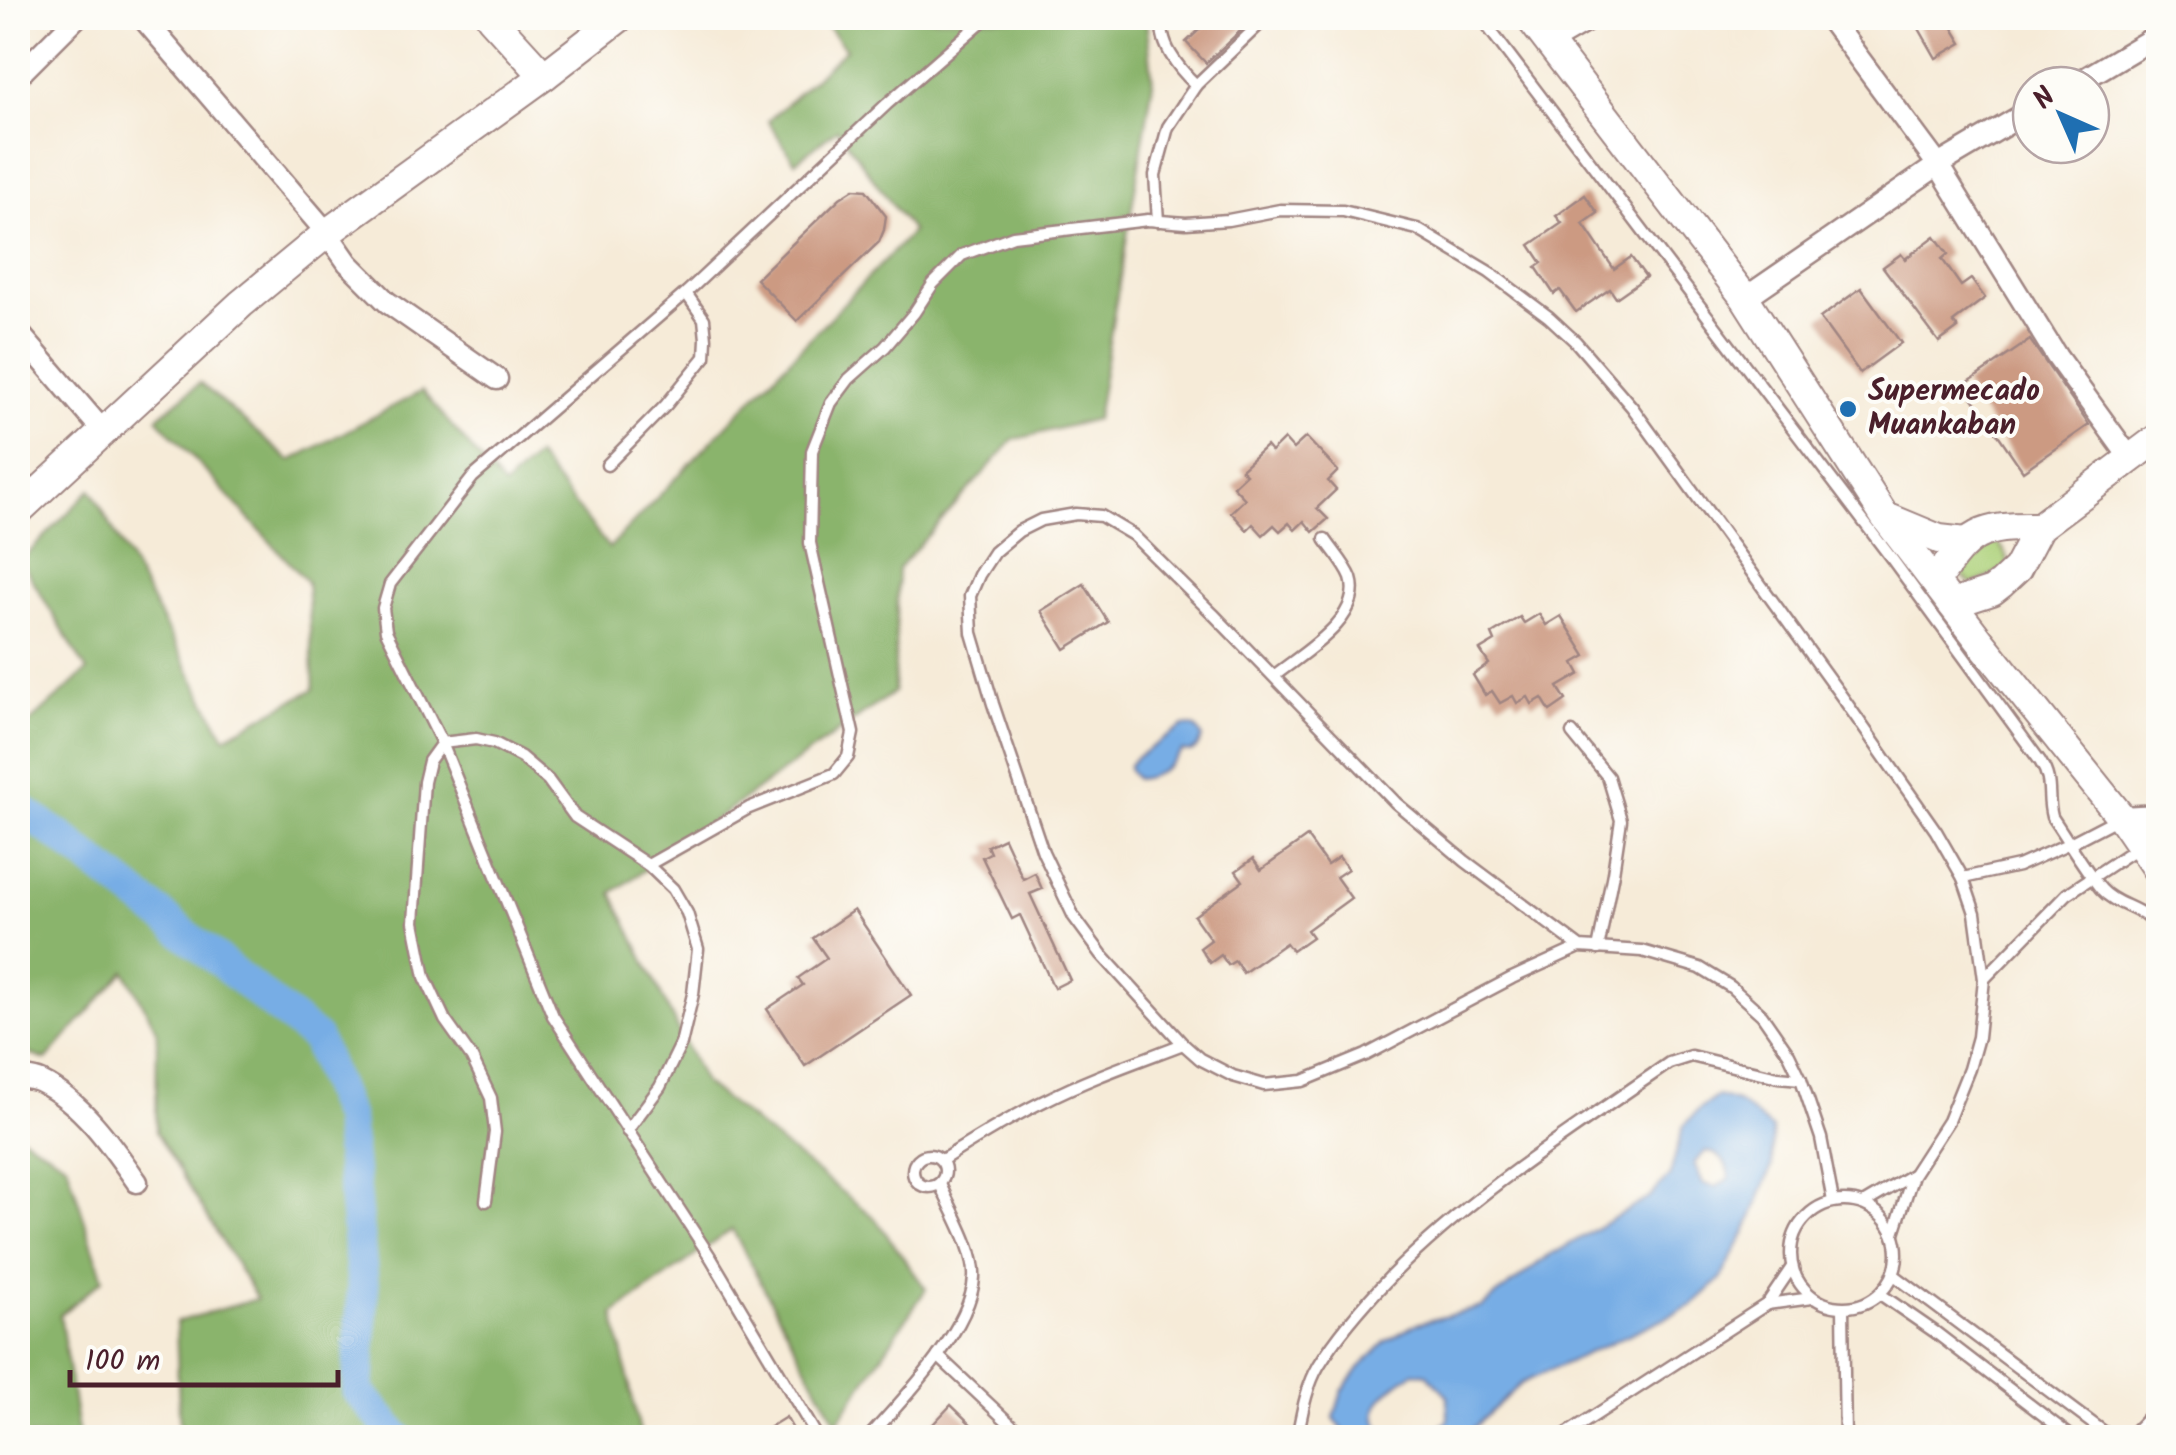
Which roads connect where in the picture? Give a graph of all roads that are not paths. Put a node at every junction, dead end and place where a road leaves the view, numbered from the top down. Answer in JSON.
{"nodes":[{"id":1,"x":76,"y":18,"type":"edge"},
{"id":2,"x":143,"y":18,"type":"edge"},
{"id":3,"x":491,"y":18,"type":"edge"},
{"id":4,"x":619,"y":18,"type":"edge"},
{"id":5,"x":986,"y":18,"type":"edge"},
{"id":6,"x":1164,"y":18,"type":"edge"},
{"id":7,"x":1266,"y":18,"type":"edge"},
{"id":8,"x":1481,"y":18,"type":"edge"},
{"id":9,"x":1530,"y":18,"type":"edge"},
{"id":10,"x":1592,"y":18,"type":"edge"},
{"id":11,"x":1829,"y":18,"type":"edge"},
{"id":12,"x":2158,"y":35,"type":"edge"},
{"id":13,"x":1549,"y":42,"type":"junction"},
{"id":14,"x":2108,"y":65,"type":"edge"},
{"id":15,"x":18,"y":76,"type":"edge"},
{"id":16,"x":544,"y":76,"type":"junction"},
{"id":17,"x":1196,"y":85,"type":"junction"},
{"id":18,"x":2011,"y":122,"type":"edge"},
{"id":19,"x":1938,"y":165,"type":"junction"},
{"id":20,"x":1158,"y":221,"type":"junction"},
{"id":21,"x":327,"y":233,"type":"junction"},
{"id":22,"x":686,"y":293,"type":"junction"},
{"id":23,"x":1744,"y":298,"type":"junction"},
{"id":24,"x":18,"y":332,"type":"edge"},
{"id":25,"x":496,"y":379,"type":"dead end"},
{"id":26,"x":102,"y":430,"type":"junction"},
{"id":27,"x":2158,"y":438,"type":"edge"},
{"id":28,"x":2130,"y":458,"type":"junction"},
{"id":29,"x":607,"y":465,"type":"dead end"},
{"id":30,"x":18,"y":510,"type":"edge"},
{"id":31,"x":1886,"y":516,"type":"junction"},
{"id":32,"x":2039,"y":527,"type":"junction"},
{"id":33,"x":1326,"y":539,"type":"dead end"},
{"id":34,"x":1966,"y":542,"type":"junction"},
{"id":35,"x":1992,"y":591,"type":"junction"},
{"id":36,"x":1944,"y":592,"type":"junction"},
{"id":37,"x":2000,"y":665,"type":"junction"},
{"id":38,"x":1274,"y":676,"type":"junction"},
{"id":39,"x":1572,"y":733,"type":"dead end"},
{"id":40,"x":442,"y":743,"type":"junction"},
{"id":41,"x":2158,"y":815,"type":"edge"},
{"id":42,"x":2120,"y":817,"type":"junction"},
{"id":43,"x":2070,"y":843,"type":"junction"},
{"id":44,"x":2140,"y":846,"type":"junction"},
{"id":45,"x":648,"y":864,"type":"junction"},
{"id":46,"x":2158,"y":871,"type":"edge"},
{"id":47,"x":2094,"y":876,"type":"junction"},
{"id":48,"x":1964,"y":878,"type":"junction"},
{"id":49,"x":2158,"y":928,"type":"edge"},
{"id":50,"x":1580,"y":947,"type":"junction"},
{"id":51,"x":1598,"y":949,"type":"junction"},
{"id":52,"x":1984,"y":978,"type":"junction"},
{"id":53,"x":1183,"y":1044,"type":"junction"},
{"id":54,"x":18,"y":1077,"type":"edge"},
{"id":55,"x":1801,"y":1079,"type":"junction"},
{"id":56,"x":627,"y":1131,"type":"junction"},
{"id":57,"x":942,"y":1160,"type":"junction"},
{"id":58,"x":1913,"y":1175,"type":"junction"},
{"id":59,"x":137,"y":1182,"type":"dead end"},
{"id":60,"x":940,"y":1184,"type":"junction"},
{"id":61,"x":486,"y":1201,"type":"dead end"},
{"id":62,"x":1834,"y":1202,"type":"junction"},
{"id":63,"x":1863,"y":1204,"type":"junction"},
{"id":64,"x":1894,"y":1233,"type":"junction"},
{"id":65,"x":1792,"y":1268,"type":"junction"},
{"id":66,"x":1894,"y":1275,"type":"junction"},
{"id":67,"x":1880,"y":1294,"type":"junction"},
{"id":68,"x":1812,"y":1298,"type":"junction"},
{"id":69,"x":1766,"y":1304,"type":"junction"},
{"id":70,"x":1843,"y":1308,"type":"junction"},
{"id":71,"x":938,"y":1356,"type":"junction"},
{"id":72,"x":2158,"y":1408,"type":"edge"},
{"id":73,"x":818,"y":1438,"type":"edge"},
{"id":74,"x":868,"y":1438,"type":"edge"},
{"id":75,"x":1024,"y":1438,"type":"edge"},
{"id":76,"x":1297,"y":1438,"type":"edge"},
{"id":77,"x":1560,"y":1438,"type":"edge"},
{"id":78,"x":1844,"y":1438,"type":"edge"},
{"id":79,"x":2073,"y":1438,"type":"edge"},
{"id":80,"x":2112,"y":1438,"type":"edge"},
{"id":81,"x":2128,"y":1438,"type":"edge"}],
"edges":[{"from":1,"to":15,"type":"street"},
{"from":2,"to":21,"type":"street"},
{"from":3,"to":16,"type":"street"},
{"from":4,"to":16,"type":"street"},
{"from":5,"to":22,"type":"lane"},
{"from":6,"to":17,"type":"lane"},
{"from":7,"to":17,"type":"lane"},
{"from":8,"to":43,"type":"lane"},
{"from":9,"to":13,"type":"street"},
{"from":10,"to":13,"type":"street"},
{"from":11,"to":19,"type":"street"},
{"from":12,"to":14,"type":"street"},
{"from":13,"to":23,"type":"street"},
{"from":16,"to":21,"type":"street"},
{"from":17,"to":20,"type":"lane"},
{"from":18,"to":19,"type":"street"},
{"from":19,"to":23,"type":"street"},
{"from":19,"to":28,"type":"street"},
{"from":20,"to":45,"type":"lane"},
{"from":20,"to":48,"type":"lane"},
{"from":21,"to":25,"type":"street"},
{"from":21,"to":26,"type":"street"},
{"from":22,"to":29,"type":"lane"},
{"from":22,"to":40,"type":"lane"},
{"from":23,"to":31,"type":"street"},
{"from":24,"to":26,"type":"street"},
{"from":26,"to":30,"type":"street"},
{"from":27,"to":28,"type":"street"},
{"from":28,"to":32,"type":"street"},
{"from":31,"to":34,"type":"street"},
{"from":31,"to":36,"type":"street"},
{"from":32,"to":34,"type":"street"},
{"from":32,"to":35,"type":"street"},
{"from":33,"to":38,"type":"lane"},
{"from":34,"to":36,"type":"street"},
{"from":35,"to":36,"type":"street"},
{"from":35,"to":37,"type":"street"},
{"from":36,"to":37,"type":"street"},
{"from":37,"to":42,"type":"street"},
{"from":38,"to":50,"type":"lane"},
{"from":38,"to":53,"type":"lane"},
{"from":39,"to":51,"type":"lane"},
{"from":40,"to":45,"type":"lane"},
{"from":40,"to":56,"type":"lane"},
{"from":40,"to":61,"type":"lane"},
{"from":41,"to":42,"type":"street"},
{"from":41,"to":44,"type":"street"},
{"from":42,"to":43,"type":"lane"},
{"from":42,"to":44,"type":"street"},
{"from":43,"to":47,"type":"lane"},
{"from":43,"to":48,"type":"lane"},
{"from":44,"to":46,"type":"street"},
{"from":44,"to":47,"type":"lane"},
{"from":45,"to":56,"type":"lane"},
{"from":47,"to":49,"type":"lane"},
{"from":47,"to":52,"type":"lane"},
{"from":48,"to":52,"type":"lane"},
{"from":50,"to":51,"type":"lane"},
{"from":50,"to":53,"type":"lane"},
{"from":51,"to":55,"type":"lane"},
{"from":52,"to":58,"type":"lane"},
{"from":53,"to":57,"type":"lane"},
{"from":54,"to":59,"type":"street"},
{"from":55,"to":62,"type":"lane"},
{"from":55,"to":76,"type":"lane"},
{"from":56,"to":73,"type":"lane"},
{"from":57,"to":60,"type":"lane"},
{"from":57,"to":60,"type":"lane"},
{"from":58,"to":63,"type":"lane"},
{"from":58,"to":64,"type":"lane"},
{"from":60,"to":71,"type":"lane"},
{"from":62,"to":63,"type":"lane"},
{"from":62,"to":65,"type":"lane"},
{"from":63,"to":64,"type":"lane"},
{"from":64,"to":66,"type":"lane"},
{"from":65,"to":68,"type":"lane"},
{"from":65,"to":69,"type":"lane"},
{"from":66,"to":67,"type":"lane"},
{"from":66,"to":80,"type":"lane"},
{"from":67,"to":70,"type":"lane"},
{"from":67,"to":79,"type":"lane"},
{"from":68,"to":69,"type":"lane"},
{"from":68,"to":70,"type":"lane"},
{"from":69,"to":77,"type":"lane"},
{"from":70,"to":78,"type":"lane"},
{"from":71,"to":74,"type":"lane"},
{"from":71,"to":75,"type":"lane"},
{"from":72,"to":81,"type":"lane"}]}
